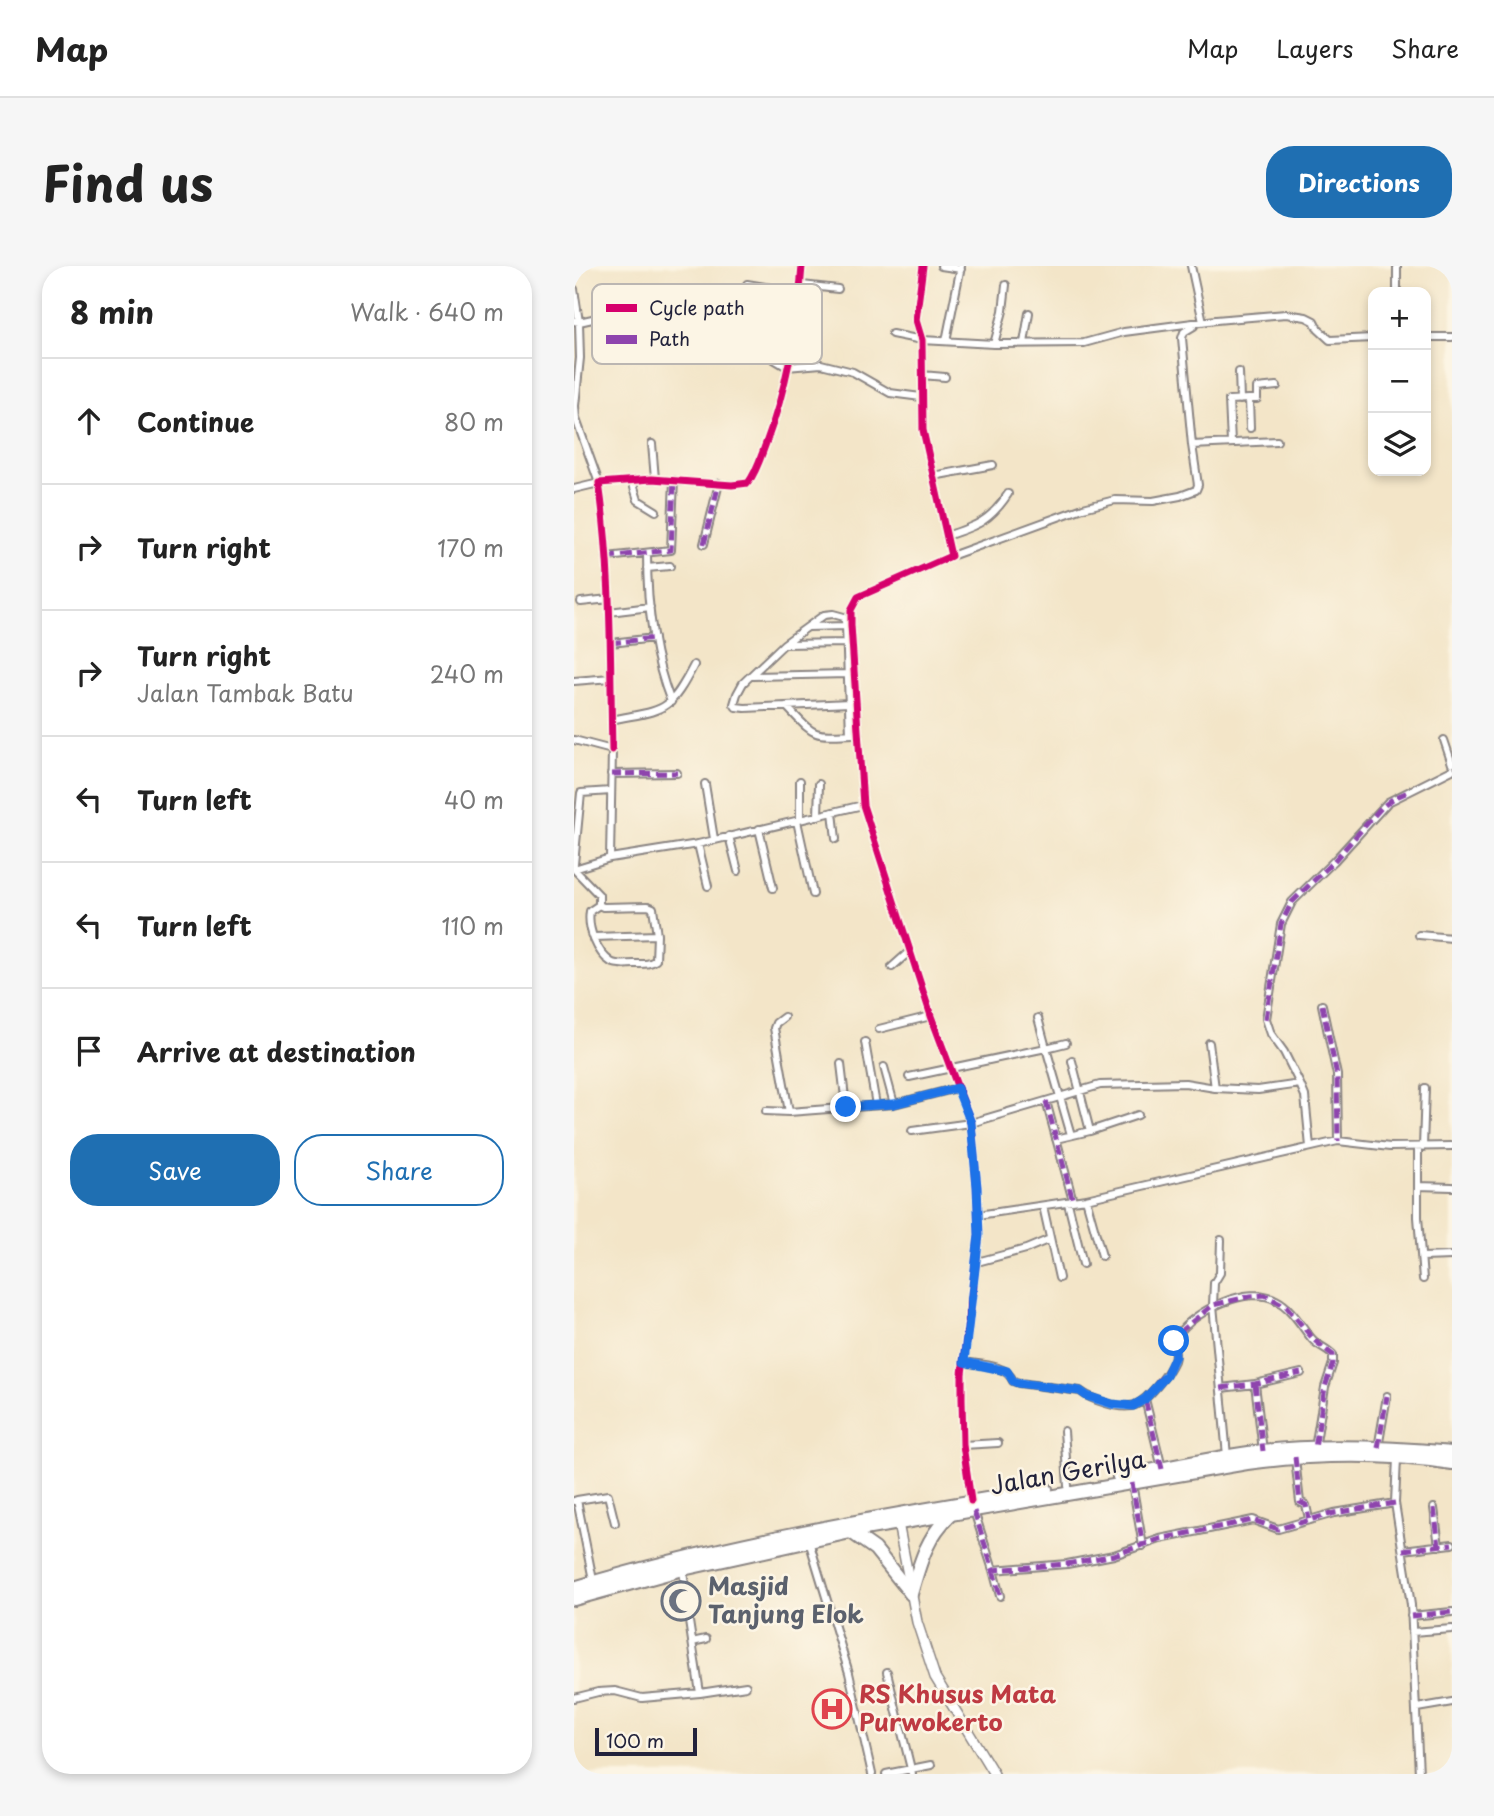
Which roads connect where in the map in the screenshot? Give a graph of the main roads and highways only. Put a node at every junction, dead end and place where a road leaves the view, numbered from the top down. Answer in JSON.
{"nodes":[{"id":1,"x":1452,"y":1453,"type":"edge"},
{"id":2,"x":1247,"y":1458,"type":"junction"},
{"id":3,"x":1452,"y":1462,"type":"edge"},
{"id":4,"x":972,"y":1506,"type":"junction"},
{"id":5,"x":950,"y":1515,"type":"junction"},
{"id":6,"x":898,"y":1523,"type":"junction"},
{"id":7,"x":864,"y":1525,"type":"junction"},
{"id":8,"x":851,"y":1532,"type":"junction"},
{"id":9,"x":574,"y":1588,"type":"edge"},
{"id":10,"x":595,"y":1588,"type":"junction"},
{"id":11,"x":911,"y":1594,"type":"junction"},
{"id":12,"x":574,"y":1599,"type":"edge"},
{"id":13,"x":993,"y":1774,"type":"edge"}],
"edges":[{"from":1,"to":2,"type":"highway","name":"Jalan Gerilya"},
{"from":2,"to":3,"type":"highway","name":"Jalan Gerilya"},
{"from":2,"to":4,"type":"highway","name":"Jalan Gerilya"},
{"from":2,"to":4,"type":"highway","name":"Jalan Gerilya"},
{"from":4,"to":5,"type":"highway","name":"Jalan Gerilya"},
{"from":4,"to":7,"type":"highway","name":"Jalan Gerilya"},
{"from":5,"to":6,"type":"highway","name":"Jalan Gerilya"},
{"from":5,"to":11,"type":"highway"},
{"from":6,"to":7,"type":"highway","name":"Jalan Gerilya"},
{"from":6,"to":11,"type":"main road"},
{"from":7,"to":8,"type":"highway","name":"Jalan Gerilya"},
{"from":7,"to":10,"type":"highway","name":"Jalan Gerilya"},
{"from":8,"to":10,"type":"highway","name":"Jalan Gerilya"},
{"from":8,"to":11,"type":"highway"},
{"from":9,"to":10,"type":"highway","name":"Jalan Gerilya"},
{"from":10,"to":12,"type":"highway","name":"Jalan Gerilya"},
{"from":11,"to":13,"type":"main road"}]}
